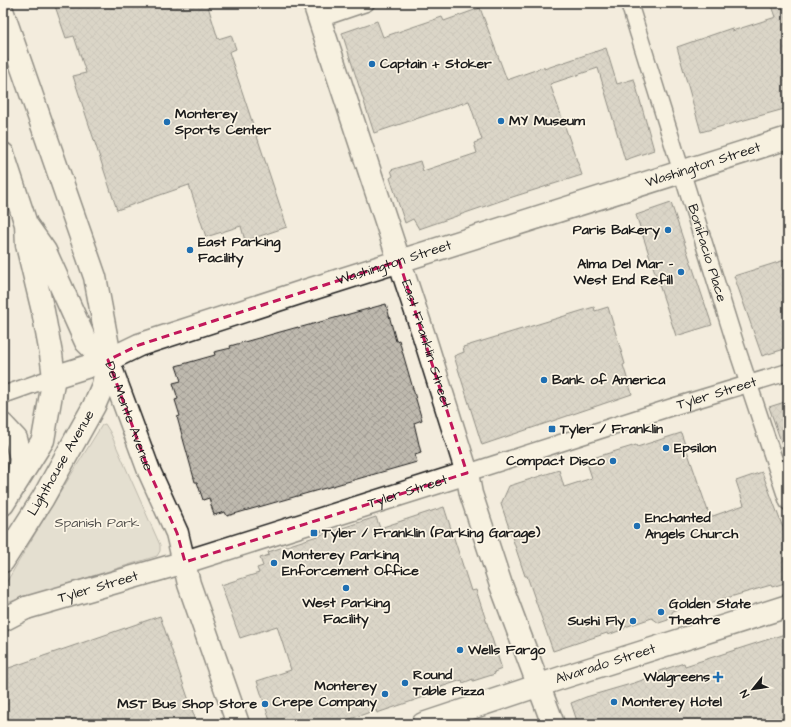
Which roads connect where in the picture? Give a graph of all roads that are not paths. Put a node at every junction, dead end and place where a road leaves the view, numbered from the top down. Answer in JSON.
{"nodes":[{"id":1,"x":366,"y":3,"type":"edge"},
{"id":2,"x":629,"y":3,"type":"edge"},
{"id":3,"x":316,"y":11,"type":"edge"},
{"id":4,"x":3,"y":13,"type":"edge"},
{"id":5,"x":788,"y":138,"type":"edge"},
{"id":6,"x":3,"y":154,"type":"edge"},
{"id":7,"x":681,"y":173,"type":"junction"},
{"id":8,"x":26,"y":224,"type":"junction"},
{"id":9,"x":399,"y":261,"type":"junction"},
{"id":10,"x":108,"y":360,"type":"junction"},
{"id":11,"x":788,"y":372,"type":"edge"},
{"id":12,"x":54,"y":377,"type":"junction"},
{"id":13,"x":748,"y":384,"type":"junction"},
{"id":14,"x":3,"y":395,"type":"edge"},
{"id":15,"x":3,"y":425,"type":"edge"},
{"id":16,"x":467,"y":473,"type":"junction"},
{"id":17,"x":18,"y":479,"type":"junction"},
{"id":18,"x":788,"y":502,"type":"edge"},
{"id":19,"x":3,"y":504,"type":"edge"},
{"id":20,"x":3,"y":560,"type":"edge"},
{"id":21,"x":185,"y":562,"type":"junction"},
{"id":22,"x":788,"y":606,"type":"edge"},
{"id":23,"x":3,"y":620,"type":"edge"},
{"id":24,"x":538,"y":686,"type":"junction"},
{"id":25,"x":238,"y":724,"type":"edge"},
{"id":26,"x":423,"y":724,"type":"edge"},
{"id":27,"x":553,"y":724,"type":"edge"}],
"edges":[{"from":1,"to":3,"type":"street"},
{"from":2,"to":7,"type":"street","name":"Bonifacio Place"},
{"from":3,"to":9,"type":"main road","name":"East Franklin Street"},
{"from":4,"to":10,"type":"main road","name":"Del Monte Avenue"},
{"from":5,"to":7,"type":"main road","name":"Washington Street"},
{"from":6,"to":8,"type":"main road"},
{"from":7,"to":9,"type":"main road","name":"Washington Street"},
{"from":7,"to":13,"type":"street","name":"Bonifacio Place"},
{"from":8,"to":10,"type":"main road"},
{"from":8,"to":12,"type":"main road"},
{"from":9,"to":10,"type":"main road","name":"Washington Street"},
{"from":9,"to":16,"type":"main road","name":"East Franklin Street"},
{"from":10,"to":12,"type":"main road","name":"Washington Street"},
{"from":10,"to":20,"type":"main road","name":"Lighthouse Avenue"},
{"from":10,"to":21,"type":"main road","name":"Del Monte Avenue"},
{"from":11,"to":13,"type":"street","name":"Tyler Street"},
{"from":12,"to":14,"type":"street","name":"Washington Street"},
{"from":12,"to":17,"type":"main road","name":"Lighthouse Avenue"},
{"from":13,"to":16,"type":"street","name":"Tyler Street"},
{"from":13,"to":18,"type":"street","name":"Bonifacio Place"},
{"from":15,"to":17,"type":"main road"},
{"from":16,"to":21,"type":"main road","name":"Tyler Street"},
{"from":16,"to":24,"type":"main road","name":"East Franklin Street"},
{"from":17,"to":19,"type":"main road","name":"Lighthouse Avenue"},
{"from":21,"to":23,"type":"main road","name":"Tyler Street"},
{"from":21,"to":25,"type":"main road","name":"Del Monte Avenue"},
{"from":22,"to":24,"type":"main road","name":"Alvarado Street"},
{"from":24,"to":26,"type":"main road","name":"Alvarado Street"},
{"from":24,"to":27,"type":"main road","name":"East Franklin Street"}]}
